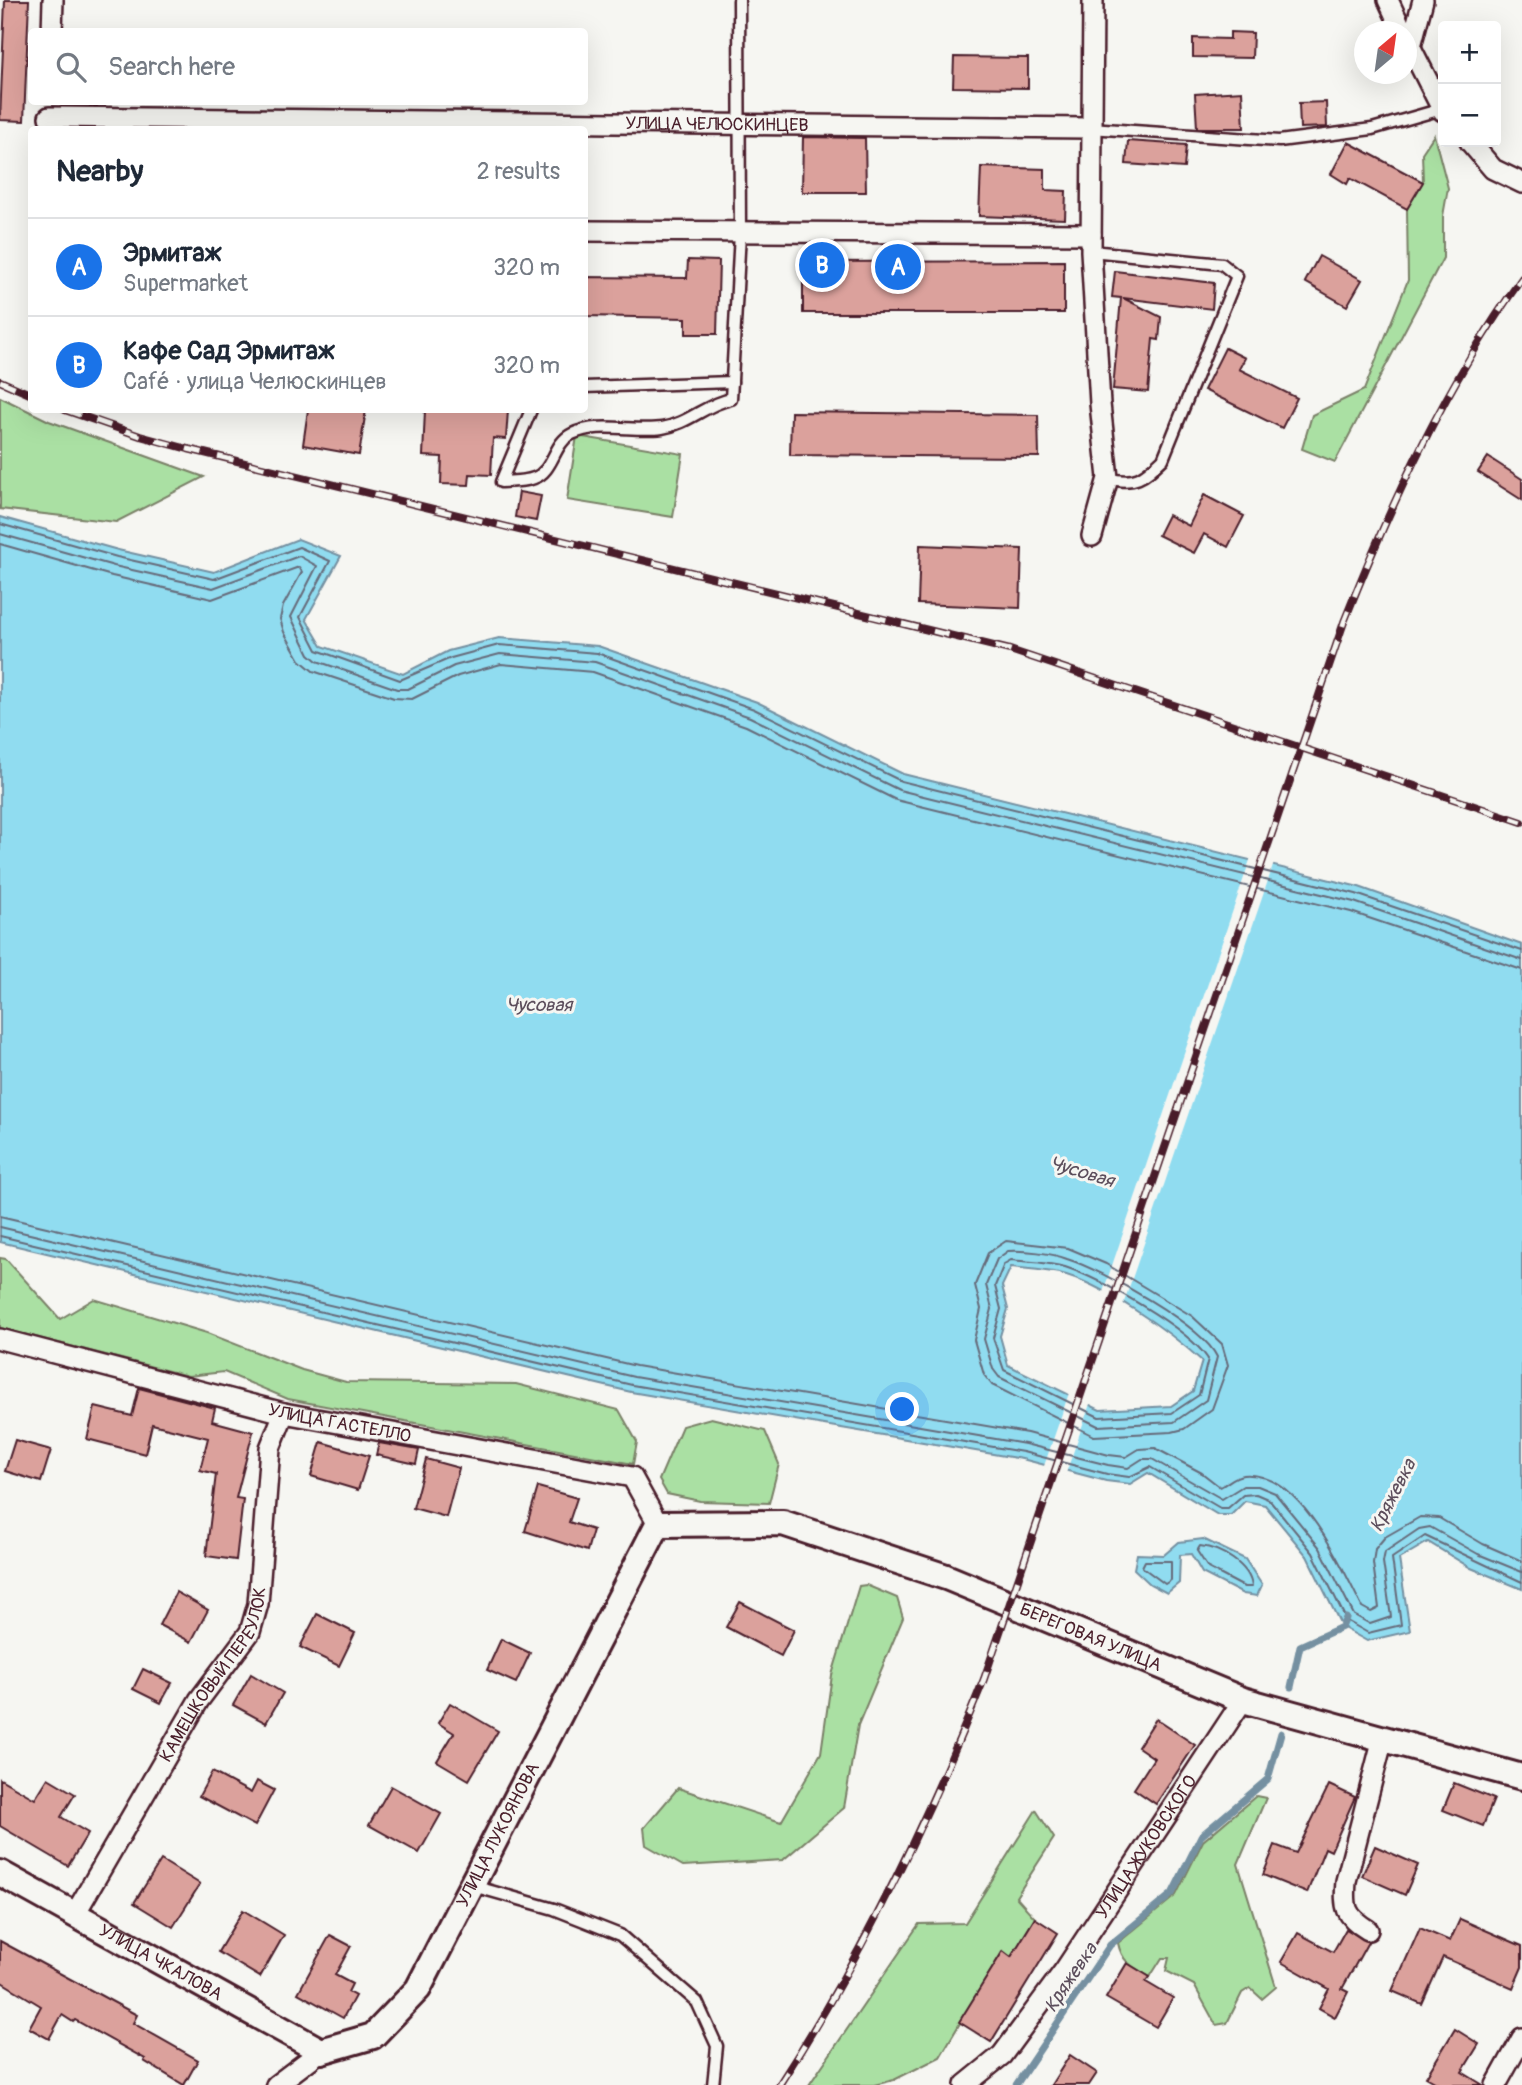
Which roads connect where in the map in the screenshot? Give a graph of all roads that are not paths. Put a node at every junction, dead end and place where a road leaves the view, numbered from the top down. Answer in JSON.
{"nodes":[{"id":1,"x":53,"y":0,"type":"edge"},
{"id":2,"x":739,"y":0,"type":"edge"},
{"id":3,"x":1093,"y":0,"type":"edge"},
{"id":4,"x":1388,"y":0,"type":"edge"},
{"id":5,"x":1423,"y":0,"type":"edge"},
{"id":6,"x":1398,"y":21,"type":"edge"},
{"id":7,"x":1414,"y":21,"type":"edge"},
{"id":8,"x":52,"y":28,"type":"edge"},
{"id":9,"x":1417,"y":59,"type":"edge"},
{"id":10,"x":1438,"y":102,"type":"edge"},
{"id":11,"x":1438,"y":111,"type":"edge"},
{"id":12,"x":50,"y":116,"type":"edge"},
{"id":13,"x":738,"y":124,"type":"junction"},
{"id":14,"x":476,"y":126,"type":"edge"},
{"id":15,"x":1090,"y":128,"type":"junction"},
{"id":16,"x":1474,"y":147,"type":"edge"},
{"id":17,"x":1522,"y":183,"type":"edge"},
{"id":18,"x":588,"y":231,"type":"edge"},
{"id":19,"x":740,"y":233,"type":"junction"},
{"id":20,"x":1091,"y":243,"type":"junction"},
{"id":21,"x":732,"y":382,"type":"junction"},
{"id":22,"x":588,"y":387,"type":"edge"},
{"id":23,"x":530,"y":413,"type":"edge"},
{"id":24,"x":1108,"y":478,"type":"junction"},
{"id":25,"x":1092,"y":536,"type":"dead end"},
{"id":26,"x":0,"y":1339,"type":"edge"},
{"id":27,"x":284,"y":1413,"type":"junction"},
{"id":28,"x":658,"y":1524,"type":"junction"},
{"id":29,"x":1242,"y":1700,"type":"junction"},
{"id":30,"x":1383,"y":1738,"type":"junction"},
{"id":31,"x":1522,"y":1777,"type":"edge"},
{"id":32,"x":0,"y":1873,"type":"edge"},
{"id":33,"x":472,"y":1885,"type":"junction"},
{"id":34,"x":75,"y":1914,"type":"junction"},
{"id":35,"x":1368,"y":1930,"type":"dead end"},
{"id":36,"x":1522,"y":2038,"type":"edge"},
{"id":37,"x":321,"y":2051,"type":"junction"},
{"id":38,"x":276,"y":2085,"type":"edge"},
{"id":39,"x":713,"y":2085,"type":"edge"},
{"id":40,"x":965,"y":2085,"type":"edge"},
{"id":41,"x":1496,"y":2085,"type":"edge"}],
"edges":[{"from":1,"to":8,"type":"street"},
{"from":2,"to":13,"type":"lane"},
{"from":3,"to":15,"type":"street"},
{"from":4,"to":6,"type":"street"},
{"from":5,"to":7,"type":"street"},
{"from":9,"to":10,"type":"street"},
{"from":11,"to":15,"type":"lane"},
{"from":12,"to":14,"type":"street","name":"УЛИЦА ЧЕЛЮСКИНЦЕВ"},
{"from":13,"to":14,"type":"street","name":"УЛИЦА ЧЕЛЮСКИНЦЕВ"},
{"from":13,"to":15,"type":"street","name":"УЛИЦА ЧЕЛЮСКИНЦЕВ"},
{"from":13,"to":19,"type":"lane"},
{"from":15,"to":20,"type":"street"},
{"from":16,"to":17,"type":"street"},
{"from":18,"to":19,"type":"street"},
{"from":19,"to":20,"type":"street"},
{"from":19,"to":21,"type":"lane"},
{"from":20,"to":24,"type":"street"},
{"from":20,"to":24,"type":"lane"},
{"from":21,"to":22,"type":"lane"},
{"from":21,"to":23,"type":"lane"},
{"from":24,"to":25,"type":"street"},
{"from":26,"to":27,"type":"street","name":"УЛИЦА ГАСТЕЛЛО"},
{"from":27,"to":28,"type":"street","name":"УЛИЦА ГАСТЕЛЛО"},
{"from":27,"to":34,"type":"street","name":"КАМЕШКОВЫЙ ПЕРЕУЛОК"},
{"from":28,"to":29,"type":"street","name":"БЕРЕГОВАЯ УЛИЦА"},
{"from":28,"to":33,"type":"street","name":"УЛИЦА ЛУКОЯНОВА"},
{"from":29,"to":30,"type":"street","name":"БЕРЕГОВАЯ УЛИЦА"},
{"from":29,"to":40,"type":"street","name":"УЛИЦА ЖУКОВСКОГО"},
{"from":30,"to":31,"type":"street","name":"БЕРЕГОВАЯ УЛИЦА"},
{"from":30,"to":35,"type":"street"},
{"from":32,"to":34,"type":"street","name":"УЛИЦА ЧКАЛОВА"},
{"from":33,"to":37,"type":"street","name":"УЛИЦА ЛУКОЯНОВА"},
{"from":33,"to":39,"type":"lane"},
{"from":34,"to":37,"type":"street","name":"УЛИЦА ЧКАЛОВА"},
{"from":36,"to":41,"type":"street"},
{"from":37,"to":38,"type":"street","name":"УЛИЦА ЛУКОЯНОВА"}]}
